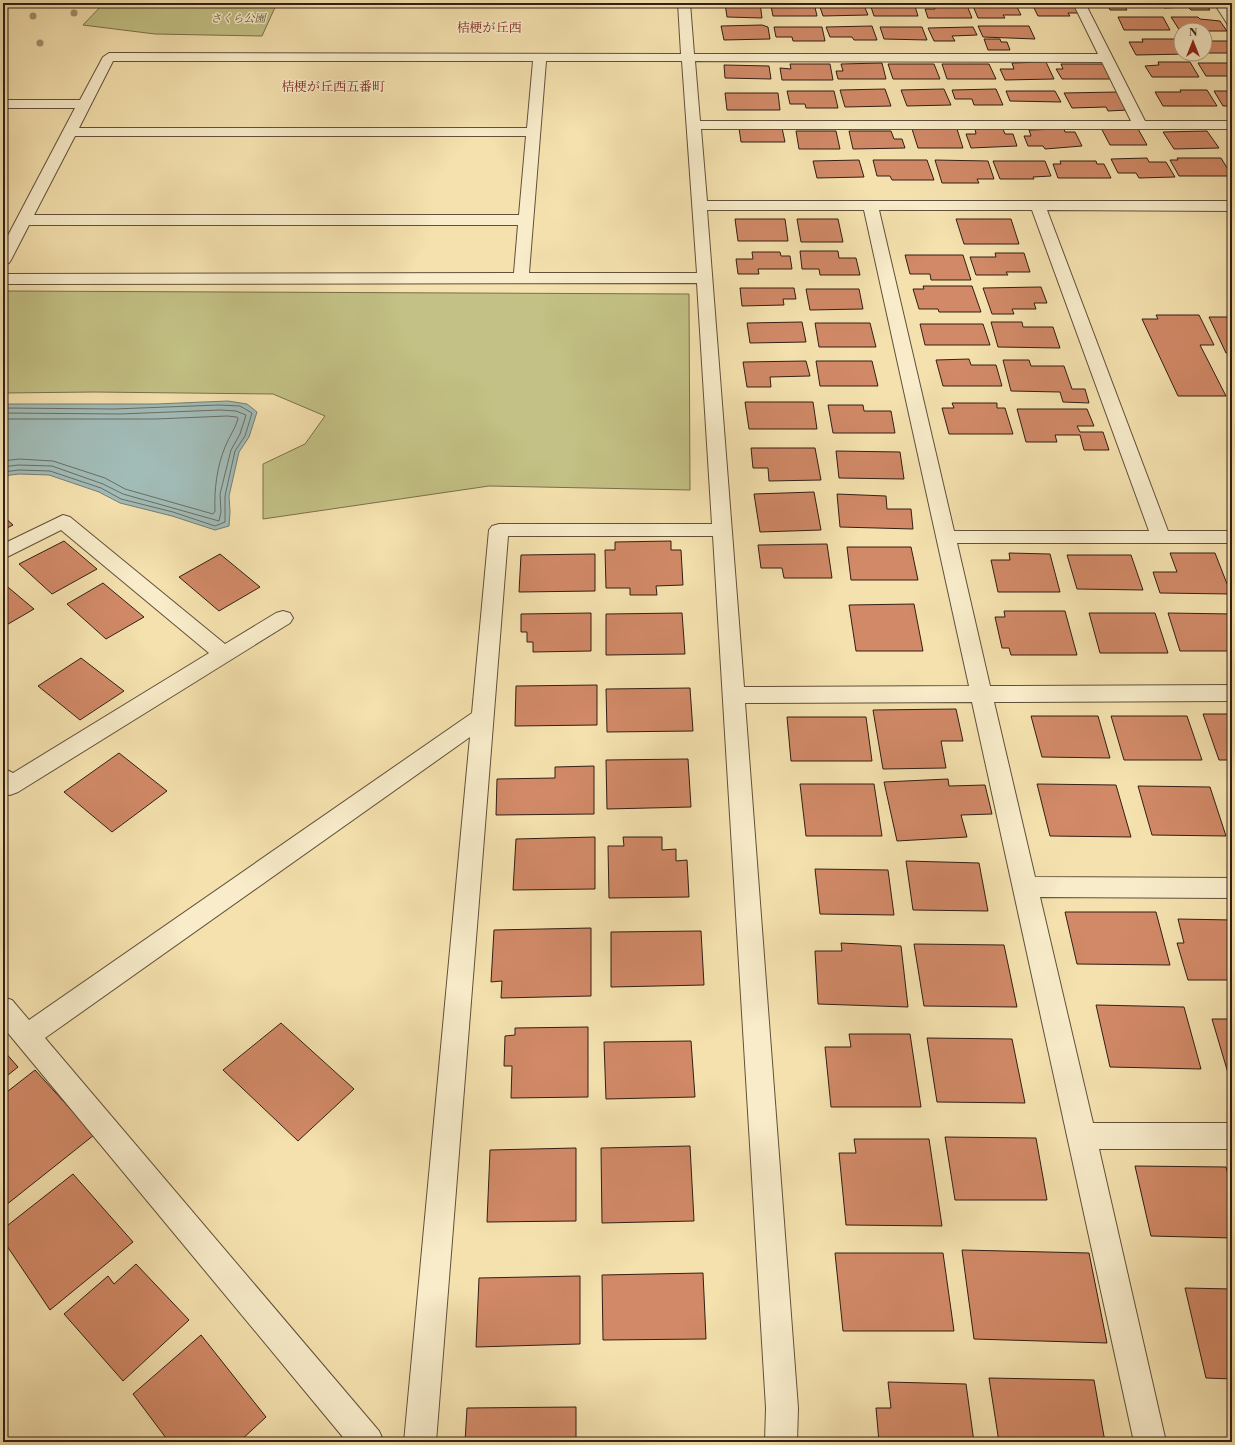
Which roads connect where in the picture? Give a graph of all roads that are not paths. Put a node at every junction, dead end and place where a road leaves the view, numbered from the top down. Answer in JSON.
{"nodes":[{"id":1,"x":684,"y":3,"type":"edge"},
{"id":2,"x":1079,"y":3,"type":"edge"},
{"id":3,"x":1220,"y":3,"type":"edge"},
{"id":4,"x":1232,"y":22,"type":"edge"},
{"id":5,"x":540,"y":57,"type":"junction"},
{"id":6,"x":687,"y":57,"type":"junction"},
{"id":7,"x":1106,"y":58,"type":"junction"},
{"id":8,"x":3,"y":104,"type":"edge"},
{"id":9,"x":84,"y":104,"type":"junction"},
{"id":10,"x":1140,"y":124,"type":"junction"},
{"id":11,"x":694,"y":125,"type":"junction"},
{"id":12,"x":1232,"y":125,"type":"edge"},
{"id":13,"x":70,"y":132,"type":"junction"},
{"id":14,"x":534,"y":132,"type":"junction"},
{"id":15,"x":699,"y":205,"type":"junction"},
{"id":16,"x":1038,"y":205,"type":"junction"},
{"id":17,"x":870,"y":206,"type":"junction"},
{"id":18,"x":1232,"y":206,"type":"edge"},
{"id":19,"x":24,"y":220,"type":"junction"},
{"id":20,"x":526,"y":220,"type":"junction"},
{"id":21,"x":3,"y":260,"type":"edge"},
{"id":22,"x":705,"y":278,"type":"junction"},
{"id":23,"x":3,"y":279,"type":"edge"},
{"id":24,"x":521,"y":279,"type":"junction"},
{"id":25,"x":721,"y":530,"type":"junction"},
{"id":26,"x":945,"y":537,"type":"junction"},
{"id":27,"x":1161,"y":537,"type":"junction"},
{"id":28,"x":1232,"y":537,"type":"edge"},
{"id":29,"x":3,"y":552,"type":"edge"},
{"id":30,"x":283,"y":618,"type":"dead end"},
{"id":31,"x":225,"y":655,"type":"junction"},
{"id":32,"x":1232,"y":693,"type":"edge"},
{"id":33,"x":982,"y":694,"type":"junction"},
{"id":34,"x":734,"y":695,"type":"junction"},
{"id":35,"x":484,"y":716,"type":"junction"},
{"id":36,"x":3,"y":777,"type":"edge"},
{"id":37,"x":1026,"y":887,"type":"junction"},
{"id":38,"x":1232,"y":888,"type":"edge"},
{"id":39,"x":3,"y":1008,"type":"edge"},
{"id":40,"x":27,"y":1036,"type":"junction"},
{"id":41,"x":1082,"y":1136,"type":"junction"},
{"id":42,"x":1232,"y":1136,"type":"edge"},
{"id":43,"x":368,"y":1442,"type":"edge"},
{"id":44,"x":420,"y":1442,"type":"edge"},
{"id":45,"x":780,"y":1442,"type":"edge"},
{"id":46,"x":1150,"y":1442,"type":"edge"}],
"edges":[{"from":1,"to":6,"type":"street"},
{"from":2,"to":7,"type":"street"},
{"from":3,"to":4,"type":"street"},
{"from":5,"to":6,"type":"street"},
{"from":5,"to":9,"type":"street"},
{"from":5,"to":14,"type":"street"},
{"from":6,"to":7,"type":"street"},
{"from":6,"to":11,"type":"street"},
{"from":7,"to":10,"type":"street"},
{"from":8,"to":9,"type":"street"},
{"from":9,"to":13,"type":"street"},
{"from":10,"to":11,"type":"street"},
{"from":10,"to":12,"type":"street"},
{"from":11,"to":15,"type":"street"},
{"from":13,"to":14,"type":"street"},
{"from":13,"to":19,"type":"street"},
{"from":14,"to":20,"type":"street"},
{"from":15,"to":17,"type":"street"},
{"from":15,"to":22,"type":"street"},
{"from":16,"to":17,"type":"street"},
{"from":16,"to":18,"type":"street"},
{"from":16,"to":27,"type":"street"},
{"from":17,"to":26,"type":"street"},
{"from":19,"to":20,"type":"street"},
{"from":19,"to":21,"type":"street"},
{"from":20,"to":24,"type":"street"},
{"from":22,"to":24,"type":"street"},
{"from":22,"to":25,"type":"street"},
{"from":23,"to":24,"type":"street"},
{"from":25,"to":34,"type":"street"},
{"from":25,"to":35,"type":"street"},
{"from":26,"to":27,"type":"street"},
{"from":26,"to":33,"type":"street"},
{"from":27,"to":28,"type":"street"},
{"from":29,"to":31,"type":"street"},
{"from":30,"to":31,"type":"street"},
{"from":31,"to":36,"type":"street"},
{"from":32,"to":33,"type":"street"},
{"from":33,"to":34,"type":"street"},
{"from":33,"to":37,"type":"street"},
{"from":34,"to":45,"type":"street"},
{"from":35,"to":40,"type":"street"},
{"from":35,"to":44,"type":"street"},
{"from":37,"to":38,"type":"street"},
{"from":37,"to":41,"type":"street"},
{"from":39,"to":40,"type":"street"},
{"from":40,"to":43,"type":"street"},
{"from":41,"to":42,"type":"street"},
{"from":41,"to":46,"type":"street"}]}
